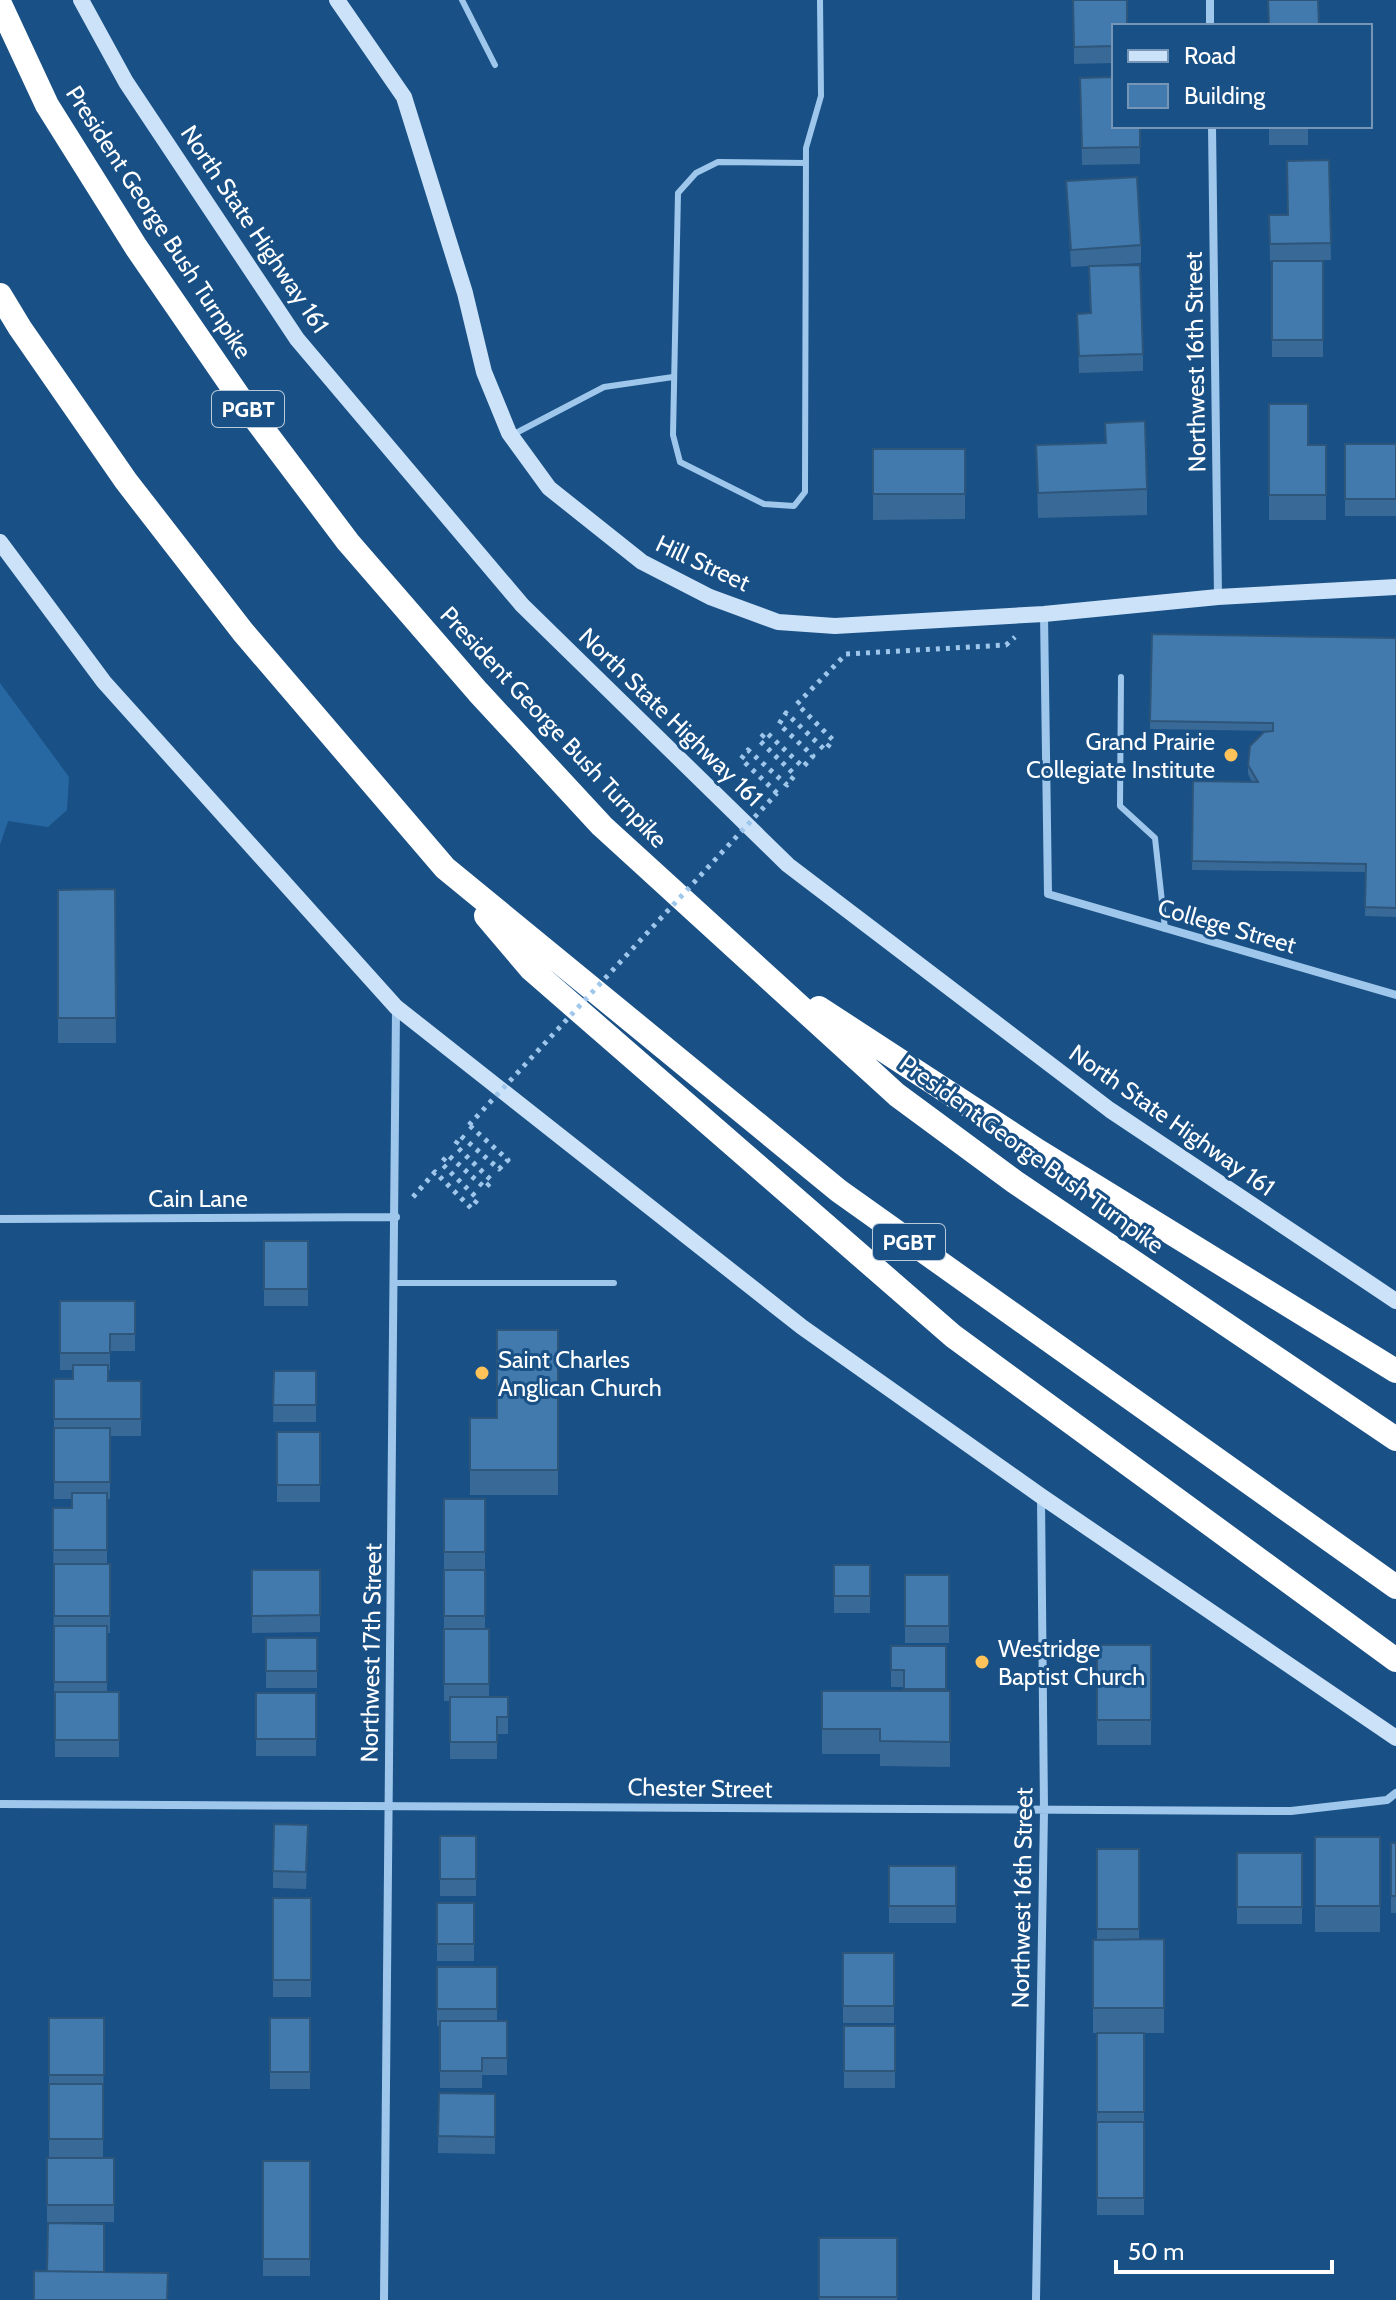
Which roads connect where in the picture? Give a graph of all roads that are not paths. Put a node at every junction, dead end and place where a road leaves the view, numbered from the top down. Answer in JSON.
{"nodes":[{"id":1,"x":81,"y":0,"type":"edge"},
{"id":2,"x":462,"y":0,"type":"edge"},
{"id":3,"x":820,"y":0,"type":"edge"},
{"id":4,"x":1210,"y":0,"type":"edge"},
{"id":5,"x":345,"y":2,"type":"edge"},
{"id":6,"x":1,"y":5,"type":"edge"},
{"id":7,"x":1210,"y":24,"type":"edge"},
{"id":8,"x":495,"y":65,"type":"dead end"},
{"id":9,"x":1212,"y":128,"type":"edge"},
{"id":10,"x":806,"y":163,"type":"junction"},
{"id":11,"x":0,"y":295,"type":"edge"},
{"id":12,"x":673,"y":377,"type":"junction"},
{"id":13,"x":511,"y":435,"type":"junction"},
{"id":14,"x":0,"y":542,"type":"edge"},
{"id":15,"x":1396,"y":587,"type":"edge"},
{"id":16,"x":1218,"y":597,"type":"junction"},
{"id":17,"x":1044,"y":614,"type":"junction"},
{"id":18,"x":1121,"y":677,"type":"dead end"},
{"id":19,"x":445,"y":868,"type":"junction"},
{"id":20,"x":1165,"y":929,"type":"junction"},
{"id":21,"x":759,"y":970,"type":"junction"},
{"id":22,"x":1396,"y":995,"type":"edge"},
{"id":23,"x":396,"y":1007,"type":"junction"},
{"id":24,"x":396,"y":1217,"type":"junction"},
{"id":25,"x":0,"y":1219,"type":"edge"},
{"id":26,"x":395,"y":1283,"type":"junction"},
{"id":27,"x":614,"y":1283,"type":"dead end"},
{"id":28,"x":1396,"y":1301,"type":"edge"},
{"id":29,"x":1396,"y":1371,"type":"edge"},
{"id":30,"x":1396,"y":1439,"type":"edge"},
{"id":31,"x":1041,"y":1496,"type":"junction"},
{"id":32,"x":1396,"y":1587,"type":"edge"},
{"id":33,"x":1396,"y":1660,"type":"edge"},
{"id":34,"x":1396,"y":1738,"type":"edge"},
{"id":35,"x":1396,"y":1793,"type":"edge"},
{"id":36,"x":0,"y":1804,"type":"edge"},
{"id":37,"x":389,"y":1805,"type":"junction"},
{"id":38,"x":1044,"y":1811,"type":"junction"},
{"id":39,"x":384,"y":2300,"type":"edge"},
{"id":40,"x":1036,"y":2300,"type":"edge"}],
"edges":[{"from":1,"to":28,"type":"main road","name":"North State Highway 161"},
{"from":2,"to":8,"type":"lane"},
{"from":3,"to":10,"type":"lane"},
{"from":4,"to":7,"type":"street"},
{"from":5,"to":13,"type":"main road","name":"Hill Street"},
{"from":6,"to":21,"type":"highway","name":"President George Bush Turnpike","number":"PGBT"},
{"from":9,"to":16,"type":"street","name":"Northwest 16th Street"},
{"from":10,"to":12,"type":"lane"},
{"from":10,"to":12,"type":"lane"},
{"from":11,"to":19,"type":"highway","number":"PGBT"},
{"from":12,"to":13,"type":"lane"},
{"from":13,"to":17,"type":"main road","name":"Hill Street"},
{"from":14,"to":23,"type":"main road"},
{"from":15,"to":16,"type":"main road","name":"Hill Street"},
{"from":16,"to":17,"type":"main road","name":"Hill Street"},
{"from":17,"to":20,"type":"street","name":"College Street"},
{"from":18,"to":20,"type":"lane"},
{"from":19,"to":32,"type":"highway","number":"PGBT"},
{"from":19,"to":33,"type":"highway"},
{"from":20,"to":22,"type":"street","name":"College Street"},
{"from":21,"to":29,"type":"highway"},
{"from":21,"to":30,"type":"highway","name":"President George Bush Turnpike","number":"PGBT"},
{"from":23,"to":24,"type":"street","name":"Northwest 17th Street"},
{"from":23,"to":31,"type":"main road"},
{"from":24,"to":25,"type":"street","name":"Cain Lane"},
{"from":24,"to":26,"type":"street","name":"Northwest 17th Street"},
{"from":26,"to":27,"type":"lane"},
{"from":26,"to":37,"type":"street","name":"Northwest 17th Street"},
{"from":31,"to":34,"type":"main road"},
{"from":31,"to":38,"type":"street","name":"Northwest 16th Street"},
{"from":35,"to":38,"type":"street","name":"Chester Street"},
{"from":36,"to":37,"type":"street","name":"Chester Street"},
{"from":37,"to":38,"type":"street","name":"Chester Street"},
{"from":37,"to":39,"type":"street","name":"Northwest 17th Street"},
{"from":38,"to":40,"type":"street","name":"Northwest 16th Street"}]}
